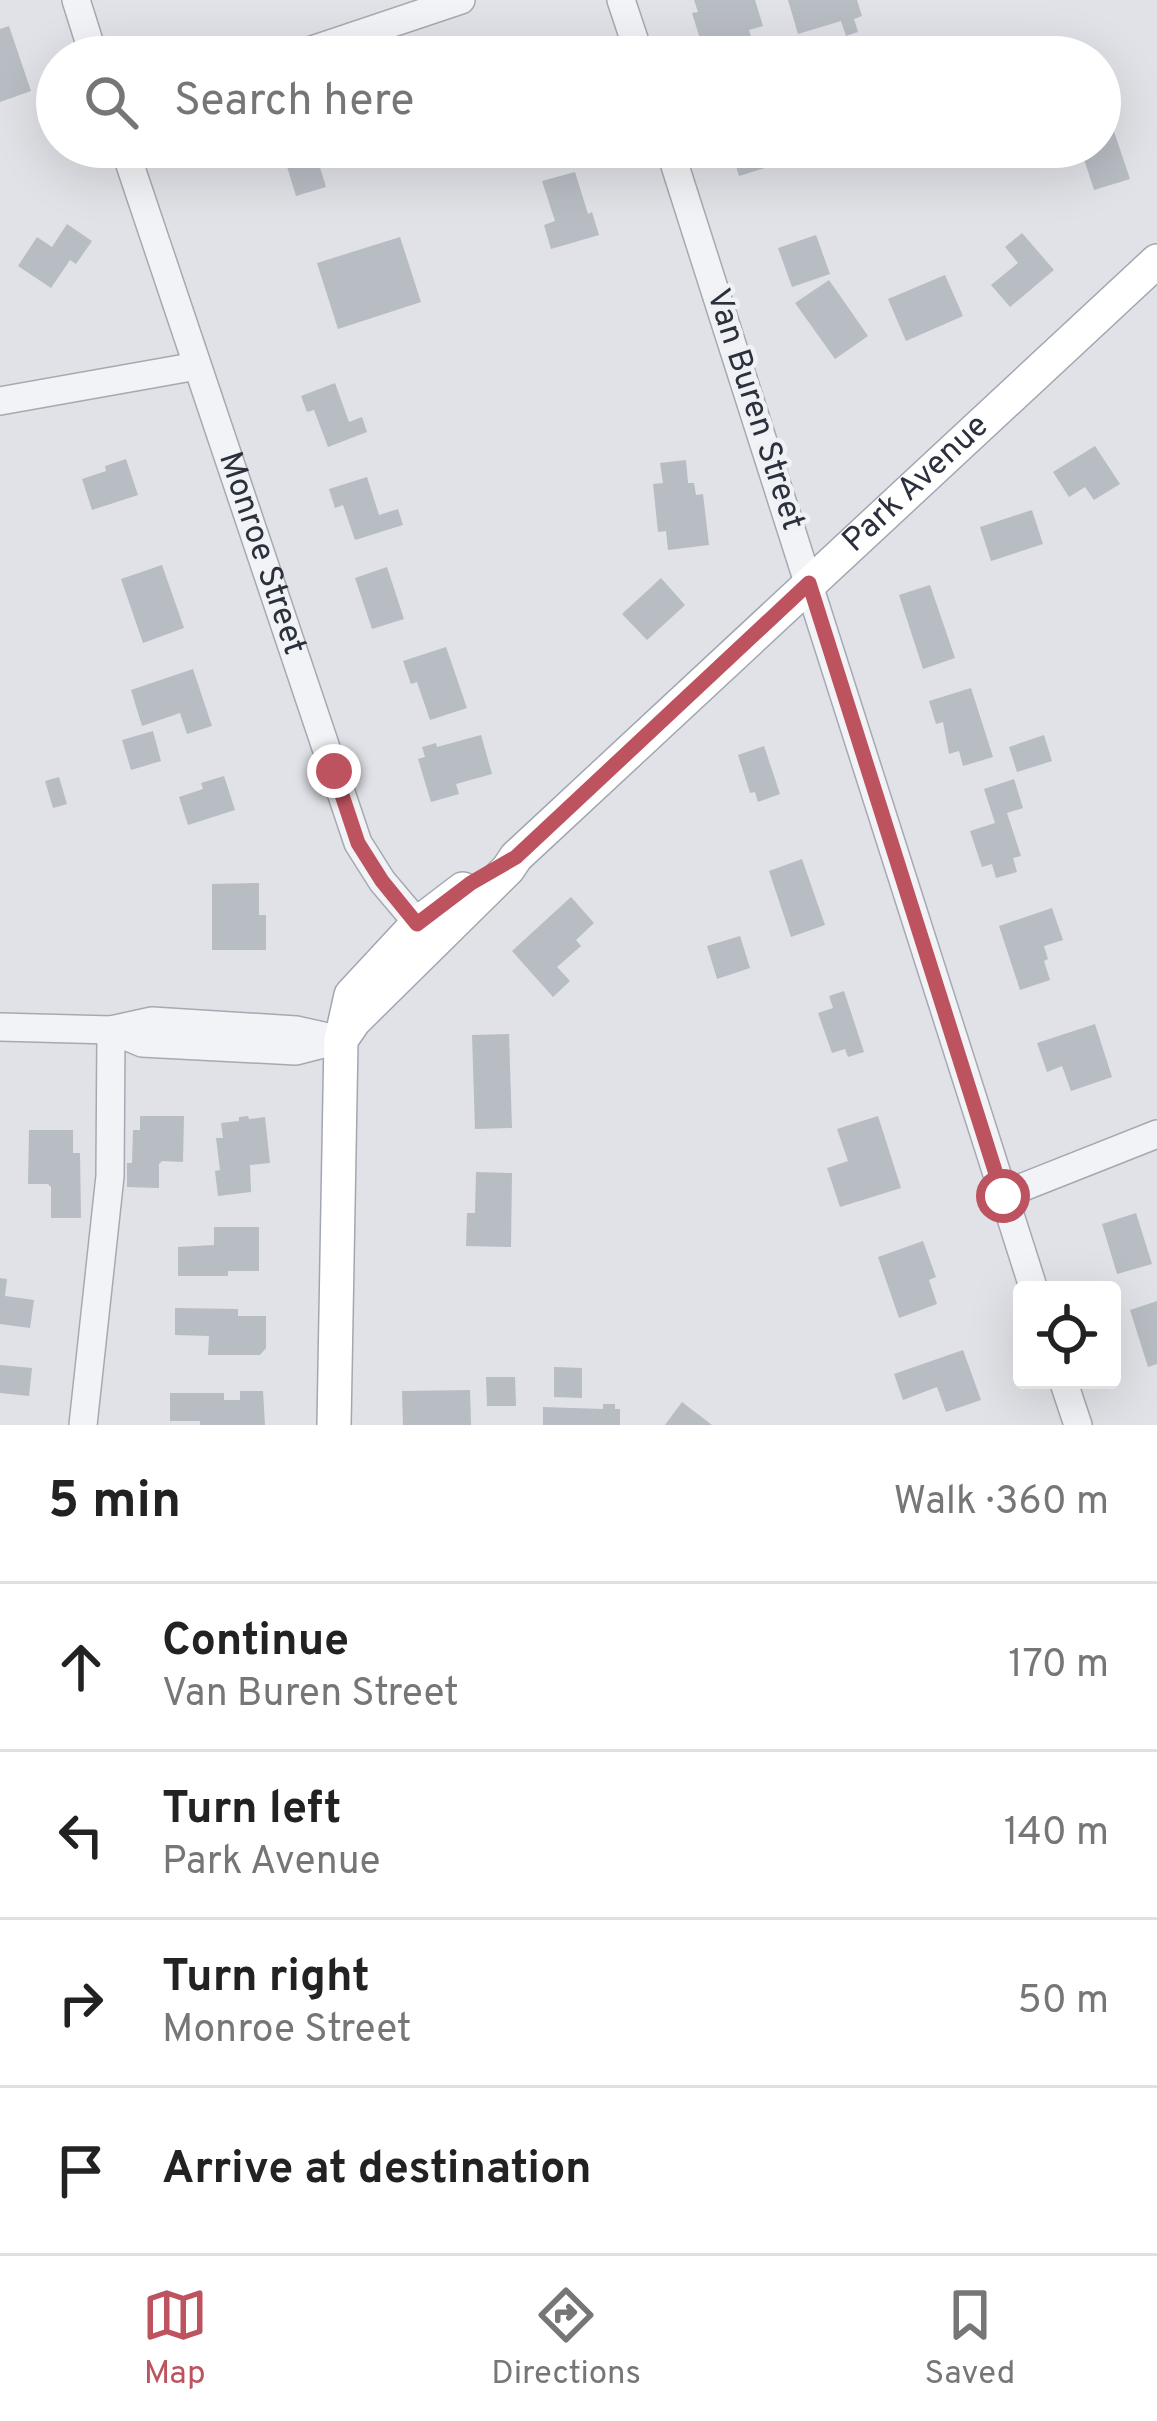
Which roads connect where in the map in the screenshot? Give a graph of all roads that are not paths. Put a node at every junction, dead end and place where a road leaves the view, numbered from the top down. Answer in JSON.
{"nodes":[{"id":1,"x":76,"y":0,"type":"edge"},
{"id":2,"x":461,"y":0,"type":"edge"},
{"id":3,"x":621,"y":0,"type":"edge"},
{"id":4,"x":87,"y":36,"type":"edge"},
{"id":5,"x":353,"y":36,"type":"edge"},
{"id":6,"x":633,"y":36,"type":"edge"},
{"id":7,"x":131,"y":168,"type":"edge"},
{"id":8,"x":676,"y":168,"type":"edge"},
{"id":9,"x":1157,"y":261,"type":"edge"},
{"id":10,"x":197,"y":366,"type":"junction"},
{"id":11,"x":0,"y":401,"type":"edge"},
{"id":12,"x":809,"y":583,"type":"junction"},
{"id":13,"x":426,"y":933,"type":"junction"},
{"id":14,"x":0,"y":1027,"type":"edge"},
{"id":15,"x":111,"y":1030,"type":"junction"},
{"id":16,"x":341,"y":1040,"type":"junction"},
{"id":17,"x":1157,"y":1134,"type":"edge"},
{"id":18,"x":1003,"y":1196,"type":"junction"},
{"id":19,"x":1031,"y":1281,"type":"edge"},
{"id":20,"x":1066,"y":1389,"type":"edge"},
{"id":21,"x":83,"y":1425,"type":"edge"},
{"id":22,"x":334,"y":1425,"type":"edge"},
{"id":23,"x":1078,"y":1425,"type":"edge"}],
"edges":[{"from":1,"to":4,"type":"street"},
{"from":2,"to":5,"type":"street"},
{"from":3,"to":6,"type":"street"},
{"from":7,"to":10,"type":"street","name":"Monroe Street"},
{"from":8,"to":12,"type":"street","name":"Van Buren Street"},
{"from":9,"to":12,"type":"main road","name":"Park Avenue"},
{"from":10,"to":11,"type":"street"},
{"from":10,"to":13,"type":"street","name":"Monroe Street"},
{"from":12,"to":13,"type":"main road","name":"Park Avenue"},
{"from":12,"to":18,"type":"street","name":"Van Buren Street"},
{"from":13,"to":16,"type":"main road","name":"Park Avenue"},
{"from":14,"to":15,"type":"street"},
{"from":15,"to":16,"type":"street"},
{"from":15,"to":21,"type":"street"},
{"from":16,"to":22,"type":"main road"},
{"from":17,"to":18,"type":"street"},
{"from":18,"to":19,"type":"street","name":"Van Buren Street"},
{"from":20,"to":23,"type":"street"}]}
